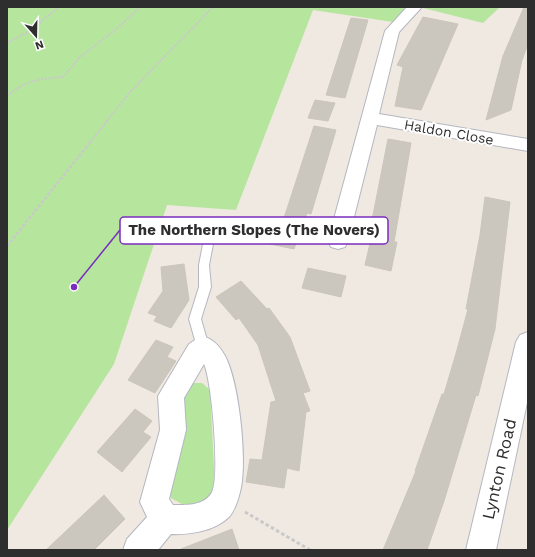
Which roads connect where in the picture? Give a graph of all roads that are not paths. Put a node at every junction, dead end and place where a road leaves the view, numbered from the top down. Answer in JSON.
{"nodes":[{"id":1,"x":414,"y":8,"type":"edge"},
{"id":2,"x":370,"y":118,"type":"junction"},
{"id":3,"x":528,"y":145,"type":"edge"},
{"id":4,"x":209,"y":239,"type":"dead end"},
{"id":5,"x":338,"y":241,"type":"dead end"},
{"id":6,"x":528,"y":342,"type":"edge"},
{"id":7,"x":203,"y":347,"type":"junction"},
{"id":8,"x":165,"y":519,"type":"junction"},
{"id":9,"x":138,"y":550,"type":"edge"},
{"id":10,"x":481,"y":550,"type":"edge"}],
"edges":[{"from":1,"to":2,"type":"street"},
{"from":2,"to":3,"type":"street","name":"Haldon Close"},
{"from":2,"to":5,"type":"street"},
{"from":4,"to":7,"type":"lane"},
{"from":6,"to":10,"type":"street","name":"Lynton Road"},
{"from":7,"to":8,"type":"street"},
{"from":7,"to":8,"type":"street"},
{"from":8,"to":9,"type":"street"}]}
